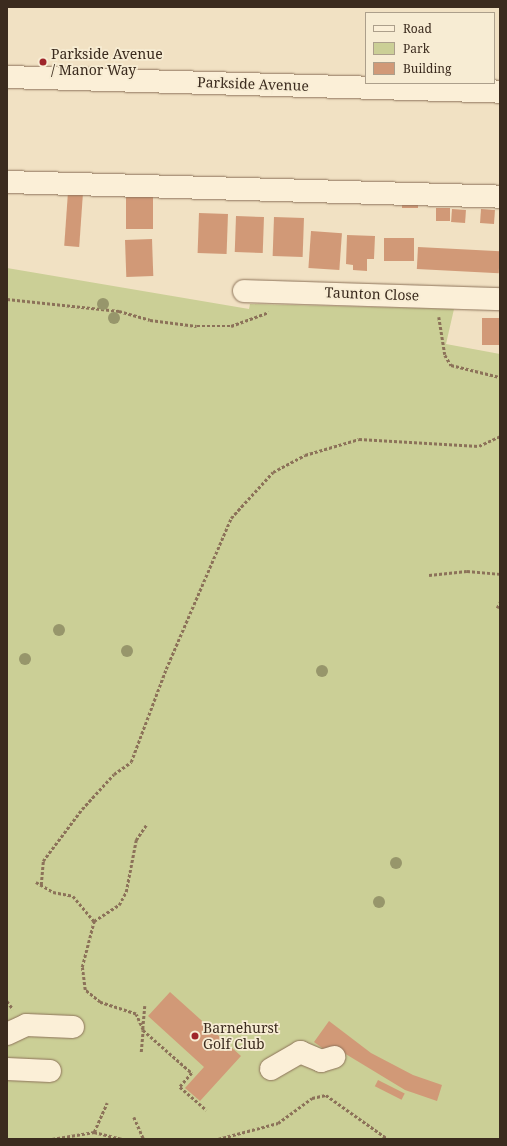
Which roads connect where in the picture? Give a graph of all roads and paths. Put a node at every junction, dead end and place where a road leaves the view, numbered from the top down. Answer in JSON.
{"nodes":[{"id":1,"x":7,"y":77,"type":"edge"},
{"id":2,"x":500,"y":92,"type":"edge"},
{"id":3,"x":7,"y":182,"type":"edge"},
{"id":4,"x":500,"y":197,"type":"edge"},
{"id":5,"x":244,"y":291,"type":"dead end"},
{"id":6,"x":7,"y":299,"type":"edge"},
{"id":7,"x":500,"y":299,"type":"edge"},
{"id":8,"x":275,"y":310,"type":"dead end"},
{"id":9,"x":438,"y":312,"type":"dead end"},
{"id":10,"x":500,"y":377,"type":"edge"},
{"id":11,"x":500,"y":436,"type":"edge"},
{"id":12,"x":500,"y":574,"type":"edge"},
{"id":13,"x":429,"y":575,"type":"dead end"},
{"id":14,"x":500,"y":602,"type":"edge"},
{"id":15,"x":497,"y":608,"type":"dead end"},
{"id":16,"x":146,"y":825,"type":"dead end"},
{"id":17,"x":36,"y":882,"type":"dead end"},
{"id":18,"x":41,"y":885,"type":"junction"},
{"id":19,"x":94,"y":920,"type":"junction"},
{"id":20,"x":145,"y":1006,"type":"dead end"},
{"id":21,"x":73,"y":1027,"type":"dead end"},
{"id":22,"x":144,"y":1030,"type":"junction"},
{"id":23,"x":7,"y":1034,"type":"edge"},
{"id":24,"x":141,"y":1052,"type":"dead end"},
{"id":25,"x":334,"y":1056,"type":"dead end"},
{"id":26,"x":7,"y":1069,"type":"edge"},
{"id":27,"x":271,"y":1069,"type":"dead end"},
{"id":28,"x":50,"y":1071,"type":"dead end"},
{"id":29,"x":107,"y":1103,"type":"dead end"},
{"id":30,"x":206,"y":1110,"type":"dead end"},
{"id":31,"x":134,"y":1117,"type":"dead end"},
{"id":32,"x":94,"y":1132,"type":"junction"},
{"id":33,"x":52,"y":1139,"type":"edge"},
{"id":34,"x":122,"y":1139,"type":"edge"},
{"id":35,"x":144,"y":1139,"type":"edge"},
{"id":36,"x":218,"y":1139,"type":"edge"},
{"id":37,"x":388,"y":1139,"type":"edge"}],
"edges":[{"from":1,"to":2,"type":"street","name":"Parkside Avenue"},
{"from":3,"to":4,"type":"street"},
{"from":5,"to":7,"type":"street","name":"Taunton Close"},
{"from":6,"to":8,"type":"path"},
{"from":9,"to":10,"type":"path"},
{"from":11,"to":18,"type":"path"},
{"from":12,"to":13,"type":"path"},
{"from":14,"to":15,"type":"path"},
{"from":16,"to":19,"type":"path"},
{"from":17,"to":18,"type":"path"},
{"from":18,"to":19,"type":"path"},
{"from":19,"to":22,"type":"path"},
{"from":20,"to":22,"type":"path"},
{"from":21,"to":23,"type":"street"},
{"from":22,"to":24,"type":"path"},
{"from":22,"to":30,"type":"path"},
{"from":25,"to":27,"type":"street"},
{"from":26,"to":28,"type":"street"},
{"from":29,"to":32,"type":"path"},
{"from":31,"to":35,"type":"path"},
{"from":32,"to":33,"type":"path"},
{"from":32,"to":34,"type":"path"},
{"from":36,"to":37,"type":"path"}]}
